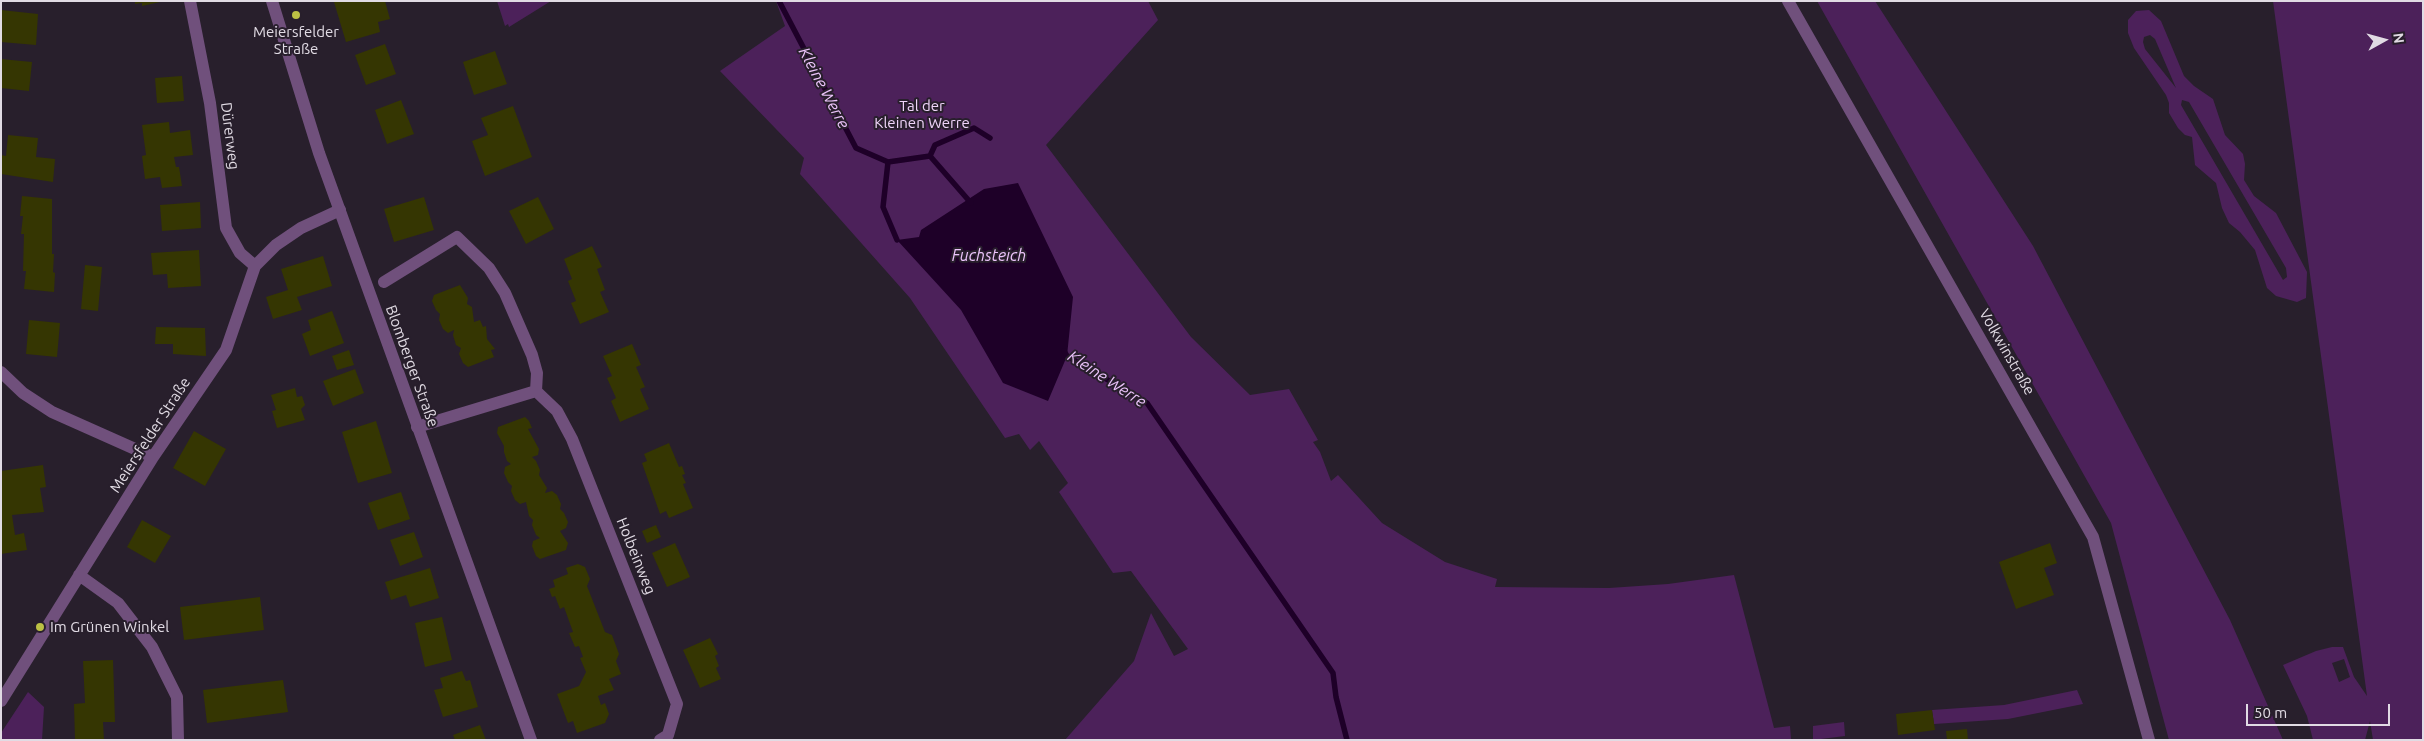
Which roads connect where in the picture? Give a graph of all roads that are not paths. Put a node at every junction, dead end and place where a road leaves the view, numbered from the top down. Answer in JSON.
{"nodes":[{"id":1,"x":190,"y":1,"type":"edge"},
{"id":2,"x":272,"y":1,"type":"edge"},
{"id":3,"x":1788,"y":1,"type":"edge"},
{"id":4,"x":340,"y":210,"type":"junction"},
{"id":5,"x":255,"y":266,"type":"junction"},
{"id":6,"x":384,"y":282,"type":"dead end"},
{"id":7,"x":1,"y":372,"type":"edge"},
{"id":8,"x":536,"y":391,"type":"junction"},
{"id":9,"x":417,"y":427,"type":"junction"},
{"id":10,"x":153,"y":457,"type":"junction"},
{"id":11,"x":79,"y":575,"type":"junction"},
{"id":12,"x":1,"y":701,"type":"edge"},
{"id":13,"x":178,"y":740,"type":"edge"},
{"id":14,"x":530,"y":740,"type":"edge"},
{"id":15,"x":660,"y":740,"type":"edge"},
{"id":16,"x":2148,"y":740,"type":"edge"}],
"edges":[{"from":1,"to":5,"type":"street","name":"Dürerweg"},
{"from":2,"to":4,"type":"street","name":"Blomberger Straße"},
{"from":3,"to":16,"type":"street","name":"Volkwinstraße"},
{"from":4,"to":5,"type":"street","name":"Meiersfelder Straße"},
{"from":4,"to":9,"type":"street","name":"Blomberger Straße"},
{"from":5,"to":10,"type":"street","name":"Meiersfelder Straße"},
{"from":6,"to":8,"type":"street"},
{"from":7,"to":10,"type":"street"},
{"from":8,"to":9,"type":"street"},
{"from":8,"to":15,"type":"street","name":"Holbeinweg"},
{"from":9,"to":14,"type":"street","name":"Blomberger Straße"},
{"from":10,"to":11,"type":"street","name":"Meiersfelder Straße"},
{"from":11,"to":12,"type":"street","name":"Meiersfelder Straße"},
{"from":11,"to":13,"type":"street"}]}
